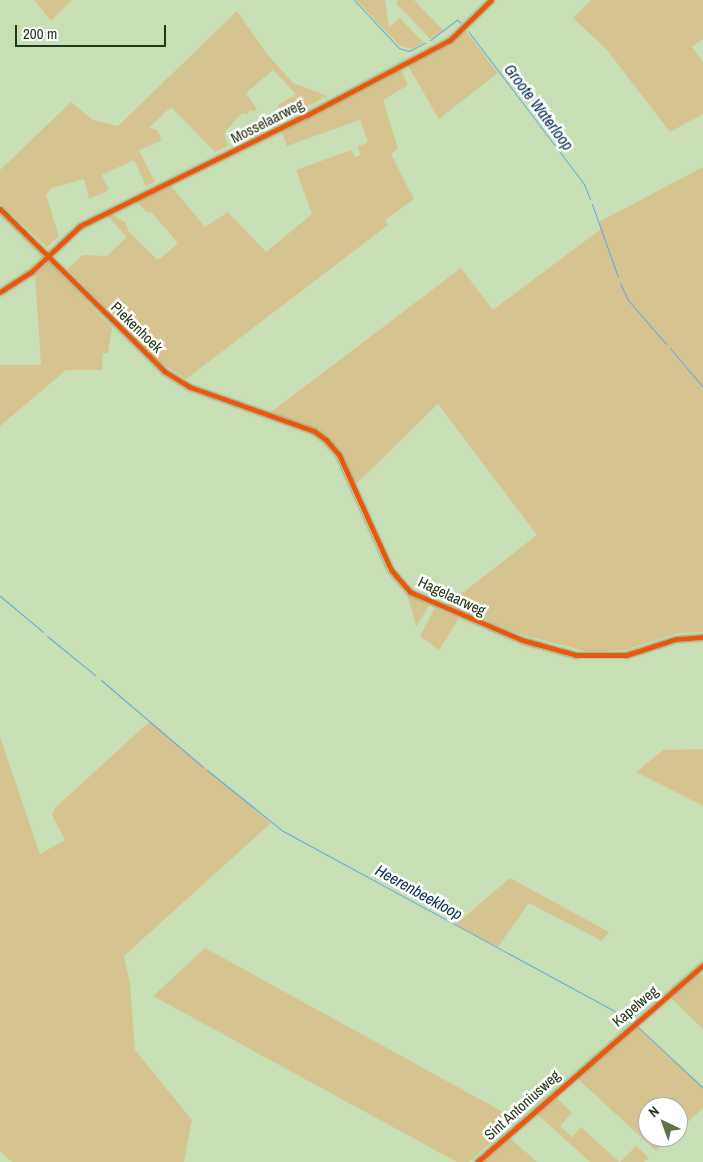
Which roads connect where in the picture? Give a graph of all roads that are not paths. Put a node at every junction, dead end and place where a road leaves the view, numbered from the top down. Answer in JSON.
{"nodes":[{"id":1,"x":491,"y":0,"type":"edge"},
{"id":2,"x":0,"y":209,"type":"edge"},
{"id":3,"x":48,"y":257,"type":"junction"},
{"id":4,"x":0,"y":292,"type":"edge"},
{"id":5,"x":221,"y":399,"type":"joint"},
{"id":6,"x":703,"y":637,"type":"edge"},
{"id":7,"x":703,"y":965,"type":"edge"},
{"id":8,"x":583,"y":1066,"type":"joint"},
{"id":9,"x":477,"y":1162,"type":"edge"}],
"edges":[{"from":1,"to":3,"type":"street","name":"Mosselaarweg"},
{"from":2,"to":3,"type":"street","name":"Piekenhoek"},
{"from":3,"to":4,"type":"street","name":"Mosselaarweg"},
{"from":3,"to":5,"type":"street","name":"Piekenhoek"},
{"from":5,"to":6,"type":"street","name":"Hagelaarweg"},
{"from":7,"to":8,"type":"street","name":"Kapelweg"},
{"from":8,"to":9,"type":"street","name":"Sint Antoniusweg"}]}
